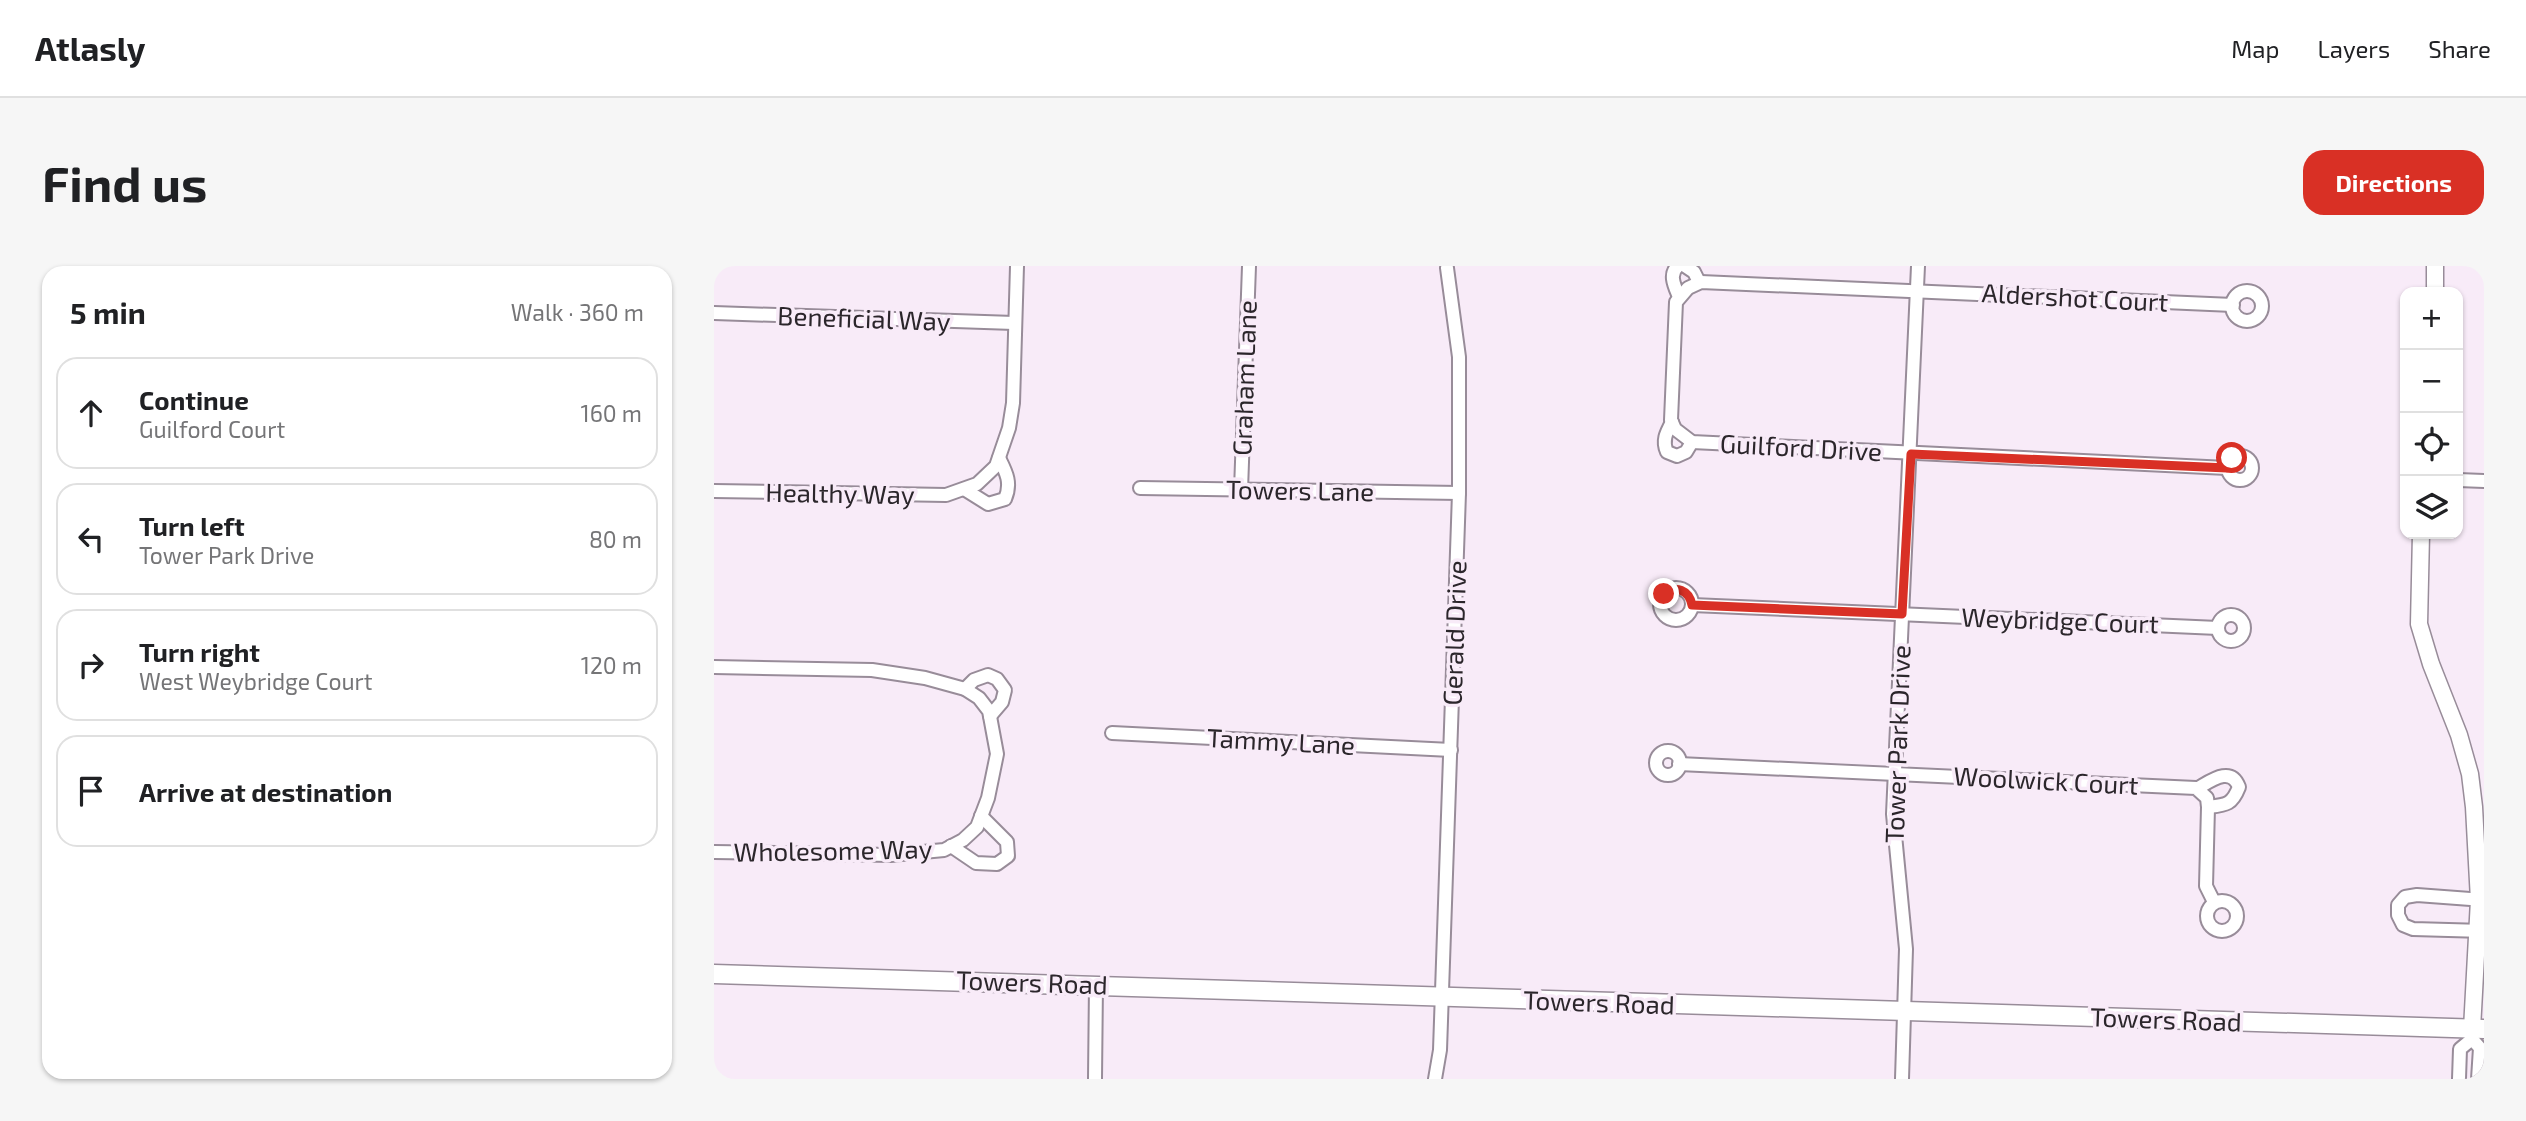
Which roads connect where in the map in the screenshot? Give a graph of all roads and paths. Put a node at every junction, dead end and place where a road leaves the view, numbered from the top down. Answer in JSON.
{"nodes":[{"id":1,"x":1017,"y":266,"type":"edge"},
{"id":2,"x":1250,"y":266,"type":"edge"},
{"id":3,"x":1678,"y":266,"type":"edge"},
{"id":4,"x":1685,"y":266,"type":"edge"},
{"id":5,"x":1918,"y":266,"type":"edge"},
{"id":6,"x":2435,"y":266,"type":"edge"},
{"id":7,"x":1447,"y":268,"type":"dead end"},
{"id":8,"x":1699,"y":282,"type":"junction"},
{"id":9,"x":2435,"y":287,"type":"edge"},
{"id":10,"x":1917,"y":291,"type":"junction"},
{"id":11,"x":1679,"y":297,"type":"junction"},
{"id":12,"x":2232,"y":305,"type":"dead end"},
{"id":13,"x":714,"y":313,"type":"edge"},
{"id":14,"x":1014,"y":323,"type":"junction"},
{"id":15,"x":1672,"y":422,"type":"junction"},
{"id":16,"x":1692,"y":442,"type":"junction"},
{"id":17,"x":1911,"y":454,"type":"junction"},
{"id":18,"x":999,"y":458,"type":"junction"},
{"id":19,"x":2227,"y":468,"type":"dead end"},
{"id":20,"x":2463,"y":480,"type":"edge"},
{"id":21,"x":2484,"y":481,"type":"edge"},
{"id":22,"x":1140,"y":488,"type":"dead end"},
{"id":23,"x":964,"y":489,"type":"junction"},
{"id":24,"x":1241,"y":490,"type":"junction"},
{"id":25,"x":714,"y":491,"type":"edge"},
{"id":26,"x":1459,"y":493,"type":"junction"},
{"id":27,"x":2421,"y":539,"type":"edge"},
{"id":28,"x":1692,"y":605,"type":"dead end"},
{"id":29,"x":1902,"y":614,"type":"junction"},
{"id":30,"x":2218,"y":628,"type":"dead end"},
{"id":31,"x":714,"y":667,"type":"edge"},
{"id":32,"x":965,"y":689,"type":"junction"},
{"id":33,"x":990,"y":716,"type":"junction"},
{"id":34,"x":1112,"y":733,"type":"dead end"},
{"id":35,"x":1451,"y":750,"type":"junction"},
{"id":36,"x":1679,"y":764,"type":"dead end"},
{"id":37,"x":1895,"y":773,"type":"junction"},
{"id":38,"x":2198,"y":788,"type":"junction"},
{"id":39,"x":2479,"y":806,"type":"edge"},
{"id":40,"x":2208,"y":807,"type":"junction"},
{"id":41,"x":981,"y":816,"type":"junction"},
{"id":42,"x":951,"y":846,"type":"junction"},
{"id":43,"x":714,"y":852,"type":"edge"},
{"id":44,"x":2482,"y":900,"type":"edge"},
{"id":45,"x":2214,"y":902,"type":"dead end"},
{"id":46,"x":2480,"y":931,"type":"edge"},
{"id":47,"x":714,"y":974,"type":"edge"},
{"id":48,"x":1096,"y":984,"type":"junction"},
{"id":49,"x":1442,"y":998,"type":"junction"},
{"id":50,"x":1905,"y":1012,"type":"junction"},
{"id":51,"x":2476,"y":1032,"type":"edge"},
{"id":52,"x":1095,"y":1079,"type":"edge"},
{"id":53,"x":1436,"y":1079,"type":"edge"},
{"id":54,"x":1902,"y":1079,"type":"edge"},
{"id":55,"x":2459,"y":1079,"type":"edge"},
{"id":56,"x":2478,"y":1079,"type":"edge"}],
"edges":[{"from":1,"to":14,"type":"street","name":"Healthy Way"},
{"from":2,"to":24,"type":"street","name":"Graham Lane"},
{"from":3,"to":11,"type":"street","name":"Guilford Drive"},
{"from":4,"to":8,"type":"street"},
{"from":5,"to":10,"type":"street","name":"Tower Park Drive"},
{"from":6,"to":9,"type":"street"},
{"from":7,"to":26,"type":"street","name":"Gerald Drive"},
{"from":8,"to":10,"type":"street"},
{"from":8,"to":11,"type":"street"},
{"from":10,"to":12,"type":"street","name":"Aldershot Court"},
{"from":10,"to":17,"type":"street","name":"Tower Park Drive"},
{"from":11,"to":15,"type":"street","name":"Guilford Drive"},
{"from":13,"to":14,"type":"street","name":"Beneficial Way"},
{"from":14,"to":18,"type":"street","name":"Healthy Way"},
{"from":15,"to":16,"type":"street","name":"Guilford Drive"},
{"from":15,"to":16,"type":"street","name":"Guilford Drive"},
{"from":16,"to":17,"type":"street","name":"Guilford Drive"},
{"from":17,"to":19,"type":"street","name":"Guilford Drive"},
{"from":17,"to":29,"type":"street","name":"Tower Park Drive"},
{"from":18,"to":23,"type":"street","name":"Healthy Way"},
{"from":18,"to":23,"type":"street"},
{"from":20,"to":21,"type":"street"},
{"from":22,"to":24,"type":"street","name":"Towers Lane"},
{"from":23,"to":25,"type":"street","name":"Healthy Way"},
{"from":24,"to":26,"type":"street","name":"Towers Lane"},
{"from":26,"to":35,"type":"street","name":"Gerald Drive"},
{"from":27,"to":39,"type":"street"},
{"from":28,"to":29,"type":"street","name":"Weybridge Court"},
{"from":29,"to":30,"type":"street","name":"Weybridge Court"},
{"from":29,"to":37,"type":"street","name":"Tower Park Drive"},
{"from":31,"to":32,"type":"street"},
{"from":32,"to":33,"type":"street"},
{"from":32,"to":33,"type":"street"},
{"from":33,"to":41,"type":"street","name":"Wholesome Way"},
{"from":34,"to":35,"type":"street","name":"Tammy Lane"},
{"from":35,"to":49,"type":"street","name":"Gerald Drive"},
{"from":36,"to":37,"type":"street","name":"Woolwick Court"},
{"from":37,"to":38,"type":"street","name":"Woolwick Court"},
{"from":37,"to":50,"type":"street","name":"Tower Park Drive"},
{"from":38,"to":40,"type":"street"},
{"from":38,"to":40,"type":"street","name":"Woolwick Court"},
{"from":39,"to":44,"type":"street"},
{"from":40,"to":45,"type":"street"},
{"from":41,"to":42,"type":"street","name":"Wholesome Way"},
{"from":41,"to":42,"type":"street","name":"Wholesome Way"},
{"from":42,"to":43,"type":"street","name":"Wholesome Way"},
{"from":44,"to":46,"type":"street"},
{"from":44,"to":46,"type":"street"},
{"from":46,"to":51,"type":"street"},
{"from":47,"to":48,"type":"main road","name":"Towers Road"},
{"from":48,"to":49,"type":"main road","name":"Towers Road"},
{"from":48,"to":52,"type":"street"},
{"from":49,"to":50,"type":"main road","name":"Towers Road"},
{"from":49,"to":53,"type":"street","name":"Gerald Drive"},
{"from":50,"to":51,"type":"main road","name":"Towers Road"},
{"from":50,"to":54,"type":"street","name":"Tower Park Drive"},
{"from":51,"to":55,"type":"street"},
{"from":51,"to":56,"type":"street"}]}
